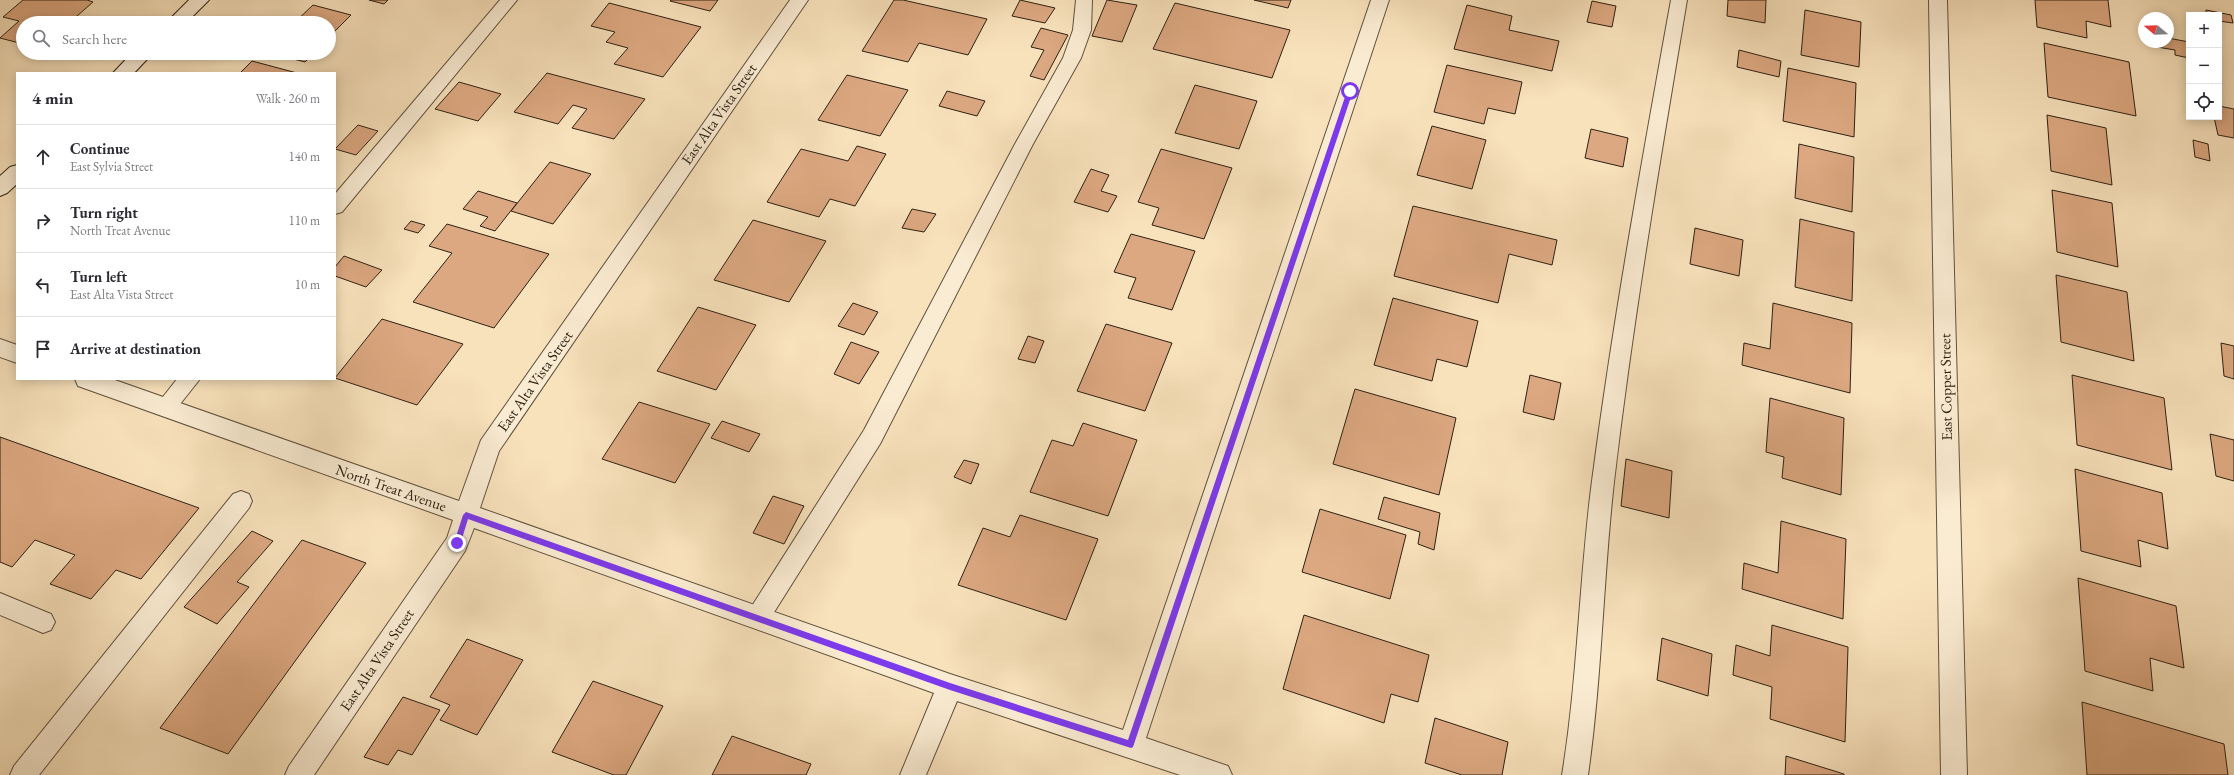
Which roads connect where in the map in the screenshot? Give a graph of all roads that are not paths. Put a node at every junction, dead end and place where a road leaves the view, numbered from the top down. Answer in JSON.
{"nodes":[{"id":1,"x":200,"y":0,"type":"edge"},
{"id":2,"x":509,"y":0,"type":"edge"},
{"id":3,"x":799,"y":0,"type":"edge"},
{"id":4,"x":1084,"y":0,"type":"edge"},
{"id":5,"x":1380,"y":0,"type":"edge"},
{"id":6,"x":1679,"y":0,"type":"edge"},
{"id":7,"x":1938,"y":0,"type":"edge"},
{"id":8,"x":183,"y":16,"type":"edge"},
{"id":9,"x":136,"y":60,"type":"edge"},
{"id":10,"x":123,"y":72,"type":"edge"},
{"id":11,"x":16,"y":173,"type":"edge"},
{"id":12,"x":0,"y":188,"type":"edge"},
{"id":13,"x":336,"y":206,"type":"edge"},
{"id":14,"x":0,"y":348,"type":"edge"},
{"id":15,"x":16,"y":354,"type":"edge"},
{"id":16,"x":89,"y":380,"type":"edge"},
{"id":17,"x":189,"y":380,"type":"edge"},
{"id":18,"x":166,"y":407,"type":"junction"},
{"id":19,"x":241,"y":501,"type":"dead end"},
{"id":20,"x":466,"y":515,"type":"junction"},
{"id":21,"x":0,"y":604,"type":"edge"},
{"id":22,"x":758,"y":618,"type":"junction"},
{"id":23,"x":43,"y":622,"type":"dead end"},
{"id":24,"x":950,"y":686,"type":"junction"},
{"id":25,"x":1131,"y":744,"type":"junction"},
{"id":26,"x":23,"y":775,"type":"edge"},
{"id":27,"x":298,"y":775,"type":"edge"},
{"id":28,"x":913,"y":775,"type":"edge"},
{"id":29,"x":1219,"y":775,"type":"edge"},
{"id":30,"x":1576,"y":775,"type":"edge"},
{"id":31,"x":1954,"y":775,"type":"edge"}],
"edges":[{"from":1,"to":8,"type":"street"},
{"from":2,"to":13,"type":"lane"},
{"from":3,"to":20,"type":"street","name":"East Alta Vista Street"},
{"from":4,"to":22,"type":"lane"},
{"from":5,"to":25,"type":"street"},
{"from":6,"to":30,"type":"lane"},
{"from":7,"to":31,"type":"street","name":"East Copper Street"},
{"from":9,"to":10,"type":"street"},
{"from":11,"to":12,"type":"street"},
{"from":14,"to":15,"type":"street"},
{"from":16,"to":18,"type":"street","name":"North Treat Avenue"},
{"from":17,"to":18,"type":"lane"},
{"from":18,"to":20,"type":"street","name":"North Treat Avenue"},
{"from":19,"to":26,"type":"lane"},
{"from":20,"to":22,"type":"street","name":"North Treat Avenue"},
{"from":20,"to":27,"type":"street","name":"East Alta Vista Street"},
{"from":21,"to":23,"type":"lane"},
{"from":22,"to":24,"type":"street","name":"North Treat Avenue"},
{"from":24,"to":25,"type":"street","name":"North Treat Avenue"},
{"from":24,"to":28,"type":"street"},
{"from":25,"to":29,"type":"street","name":"North Treat Avenue"}]}
